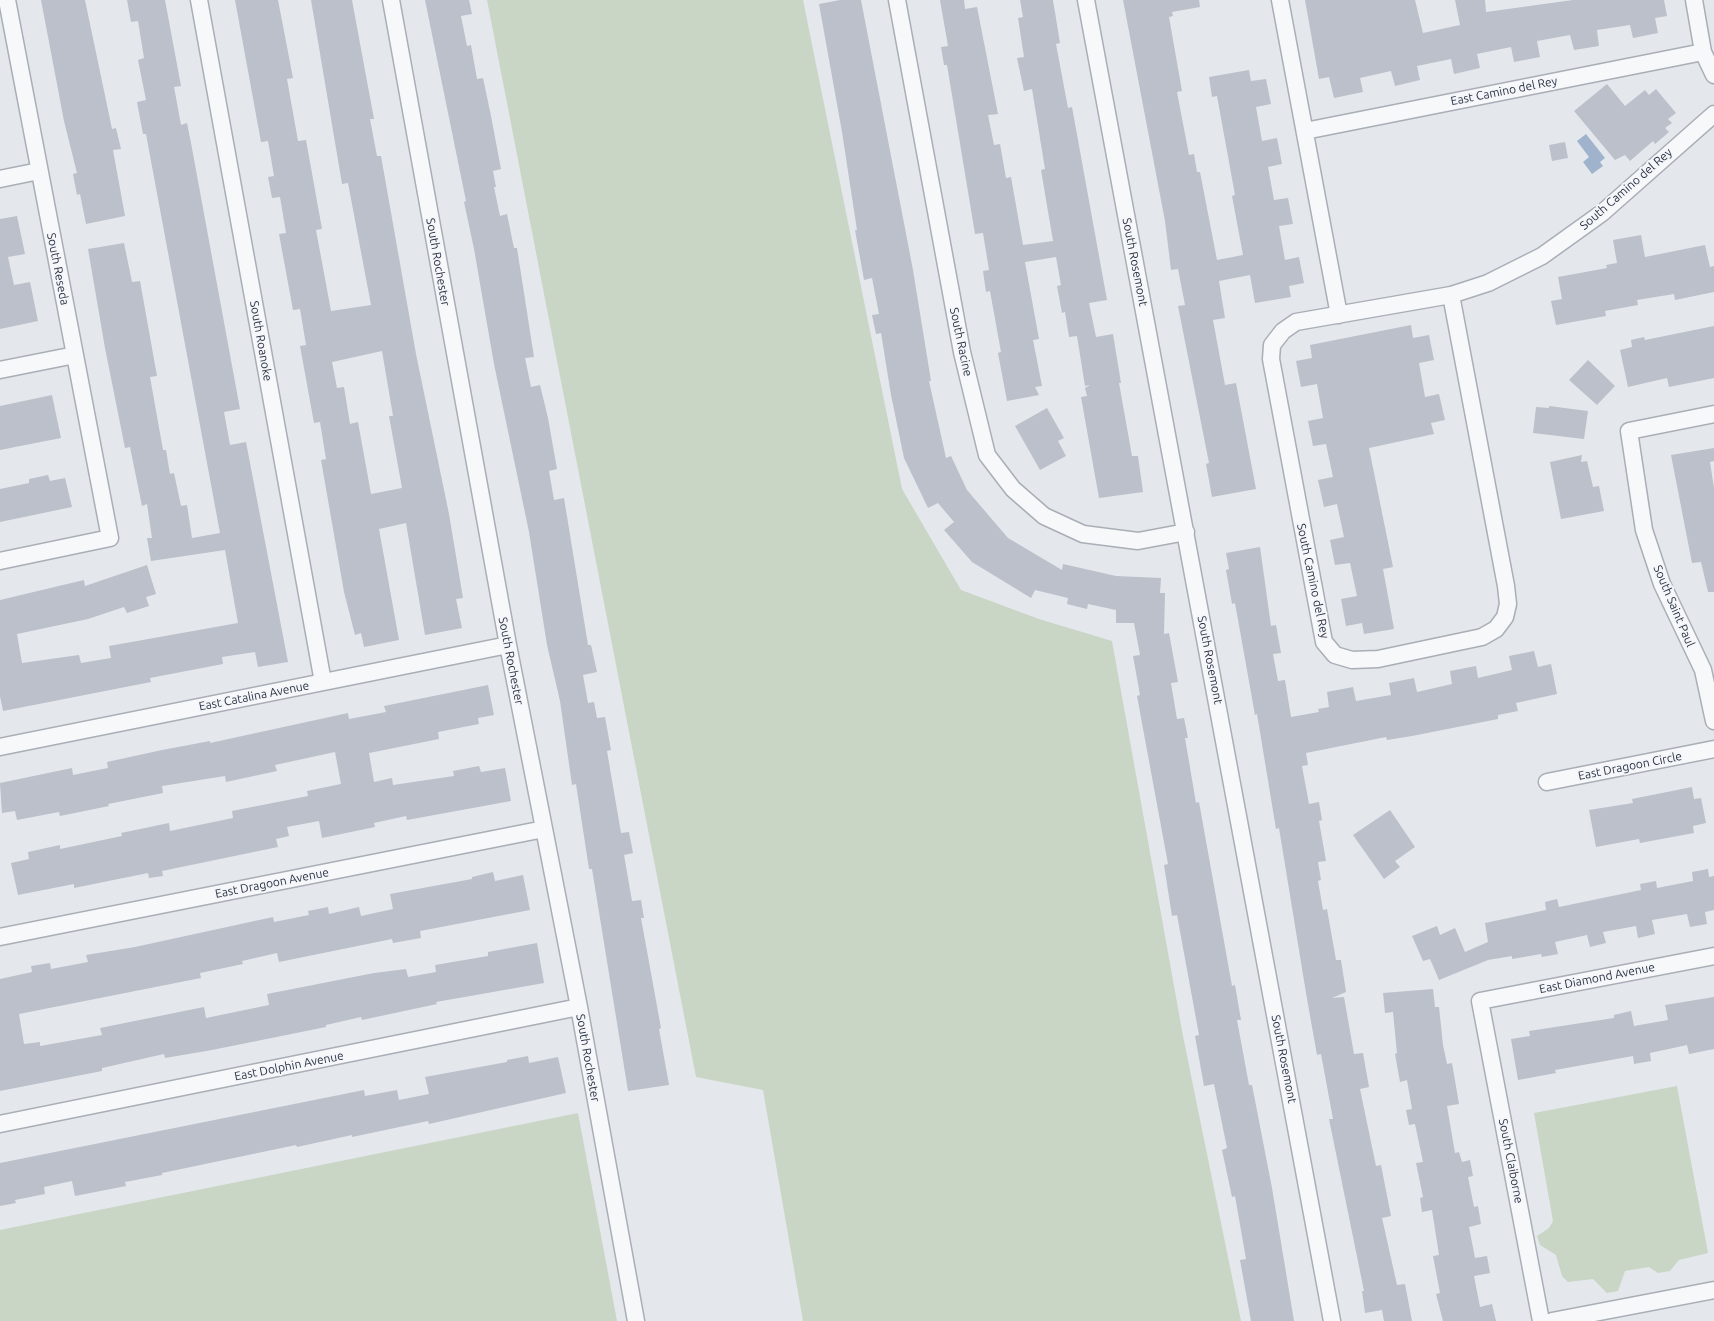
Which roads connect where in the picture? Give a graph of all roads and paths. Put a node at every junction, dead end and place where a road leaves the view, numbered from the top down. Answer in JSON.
{"nodes":[{"id":1,"x":7,"y":0,"type":"edge"},
{"id":2,"x":198,"y":0,"type":"edge"},
{"id":3,"x":390,"y":0,"type":"edge"},
{"id":4,"x":897,"y":0,"type":"edge"},
{"id":5,"x":1086,"y":0,"type":"edge"},
{"id":6,"x":1280,"y":0,"type":"edge"},
{"id":7,"x":1694,"y":0,"type":"edge"},
{"id":8,"x":1703,"y":52,"type":"junction"},
{"id":9,"x":1714,"y":75,"type":"edge"},
{"id":10,"x":1714,"y":114,"type":"edge"},
{"id":11,"x":1305,"y":131,"type":"junction"},
{"id":12,"x":40,"y":171,"type":"junction"},
{"id":13,"x":0,"y":179,"type":"edge"},
{"id":14,"x":1451,"y":295,"type":"junction"},
{"id":15,"x":1339,"y":315,"type":"junction"},
{"id":16,"x":75,"y":355,"type":"junction"},
{"id":17,"x":0,"y":370,"type":"edge"},
{"id":18,"x":1714,"y":414,"type":"edge"},
{"id":19,"x":1186,"y":532,"type":"junction"},
{"id":20,"x":0,"y":560,"type":"edge"},
{"id":21,"x":508,"y":645,"type":"junction"},
{"id":22,"x":323,"y":682,"type":"junction"},
{"id":23,"x":1714,"y":721,"type":"edge"},
{"id":24,"x":0,"y":747,"type":"edge"},
{"id":25,"x":1714,"y":749,"type":"edge"},
{"id":26,"x":1547,"y":782,"type":"dead end"},
{"id":27,"x":544,"y":829,"type":"junction"},
{"id":28,"x":0,"y":937,"type":"edge"},
{"id":29,"x":1714,"y":956,"type":"edge"},
{"id":30,"x":1480,"y":1001,"type":"joint"},
{"id":31,"x":579,"y":1007,"type":"junction"},
{"id":32,"x":0,"y":1124,"type":"edge"},
{"id":33,"x":1714,"y":1290,"type":"edge"},
{"id":34,"x":636,"y":1321,"type":"edge"},
{"id":35,"x":1332,"y":1321,"type":"edge"},
{"id":36,"x":1541,"y":1321,"type":"edge"},
{"id":37,"x":1552,"y":1321,"type":"edge"}],
"edges":[{"from":1,"to":12,"type":"street","name":"South Reseda"},
{"from":2,"to":22,"type":"street","name":"South Roanoke"},
{"from":3,"to":21,"type":"street","name":"South Rochester"},
{"from":4,"to":19,"type":"street","name":"South Racine"},
{"from":5,"to":19,"type":"street","name":"South Rosemont"},
{"from":6,"to":11,"type":"street"},
{"from":7,"to":8,"type":"street"},
{"from":8,"to":9,"type":"street"},
{"from":8,"to":11,"type":"street","name":"East Camino del Rey"},
{"from":10,"to":14,"type":"street","name":"South Camino del Rey"},
{"from":11,"to":15,"type":"street"},
{"from":12,"to":13,"type":"street"},
{"from":12,"to":16,"type":"street","name":"South Reseda"},
{"from":14,"to":15,"type":"street","name":"South Camino del Rey"},
{"from":14,"to":15,"type":"street","name":"South Camino del Rey"},
{"from":16,"to":17,"type":"street"},
{"from":16,"to":20,"type":"street","name":"South Reseda"},
{"from":18,"to":23,"type":"street","name":"South Saint Paul"},
{"from":19,"to":35,"type":"street","name":"South Rosemont"},
{"from":21,"to":22,"type":"street","name":"East Catalina Avenue"},
{"from":21,"to":27,"type":"street","name":"South Rochester"},
{"from":22,"to":24,"type":"street","name":"East Catalina Avenue"},
{"from":25,"to":26,"type":"street","name":"East Dragoon Circle"},
{"from":27,"to":28,"type":"street","name":"East Dragoon Avenue"},
{"from":27,"to":31,"type":"street","name":"South Rochester"},
{"from":29,"to":30,"type":"street","name":"East Diamond Avenue"},
{"from":30,"to":36,"type":"street","name":"South Claiborne"},
{"from":31,"to":32,"type":"street","name":"East Dolphin Avenue"},
{"from":31,"to":34,"type":"street","name":"South Rochester"},
{"from":33,"to":37,"type":"street"}]}
